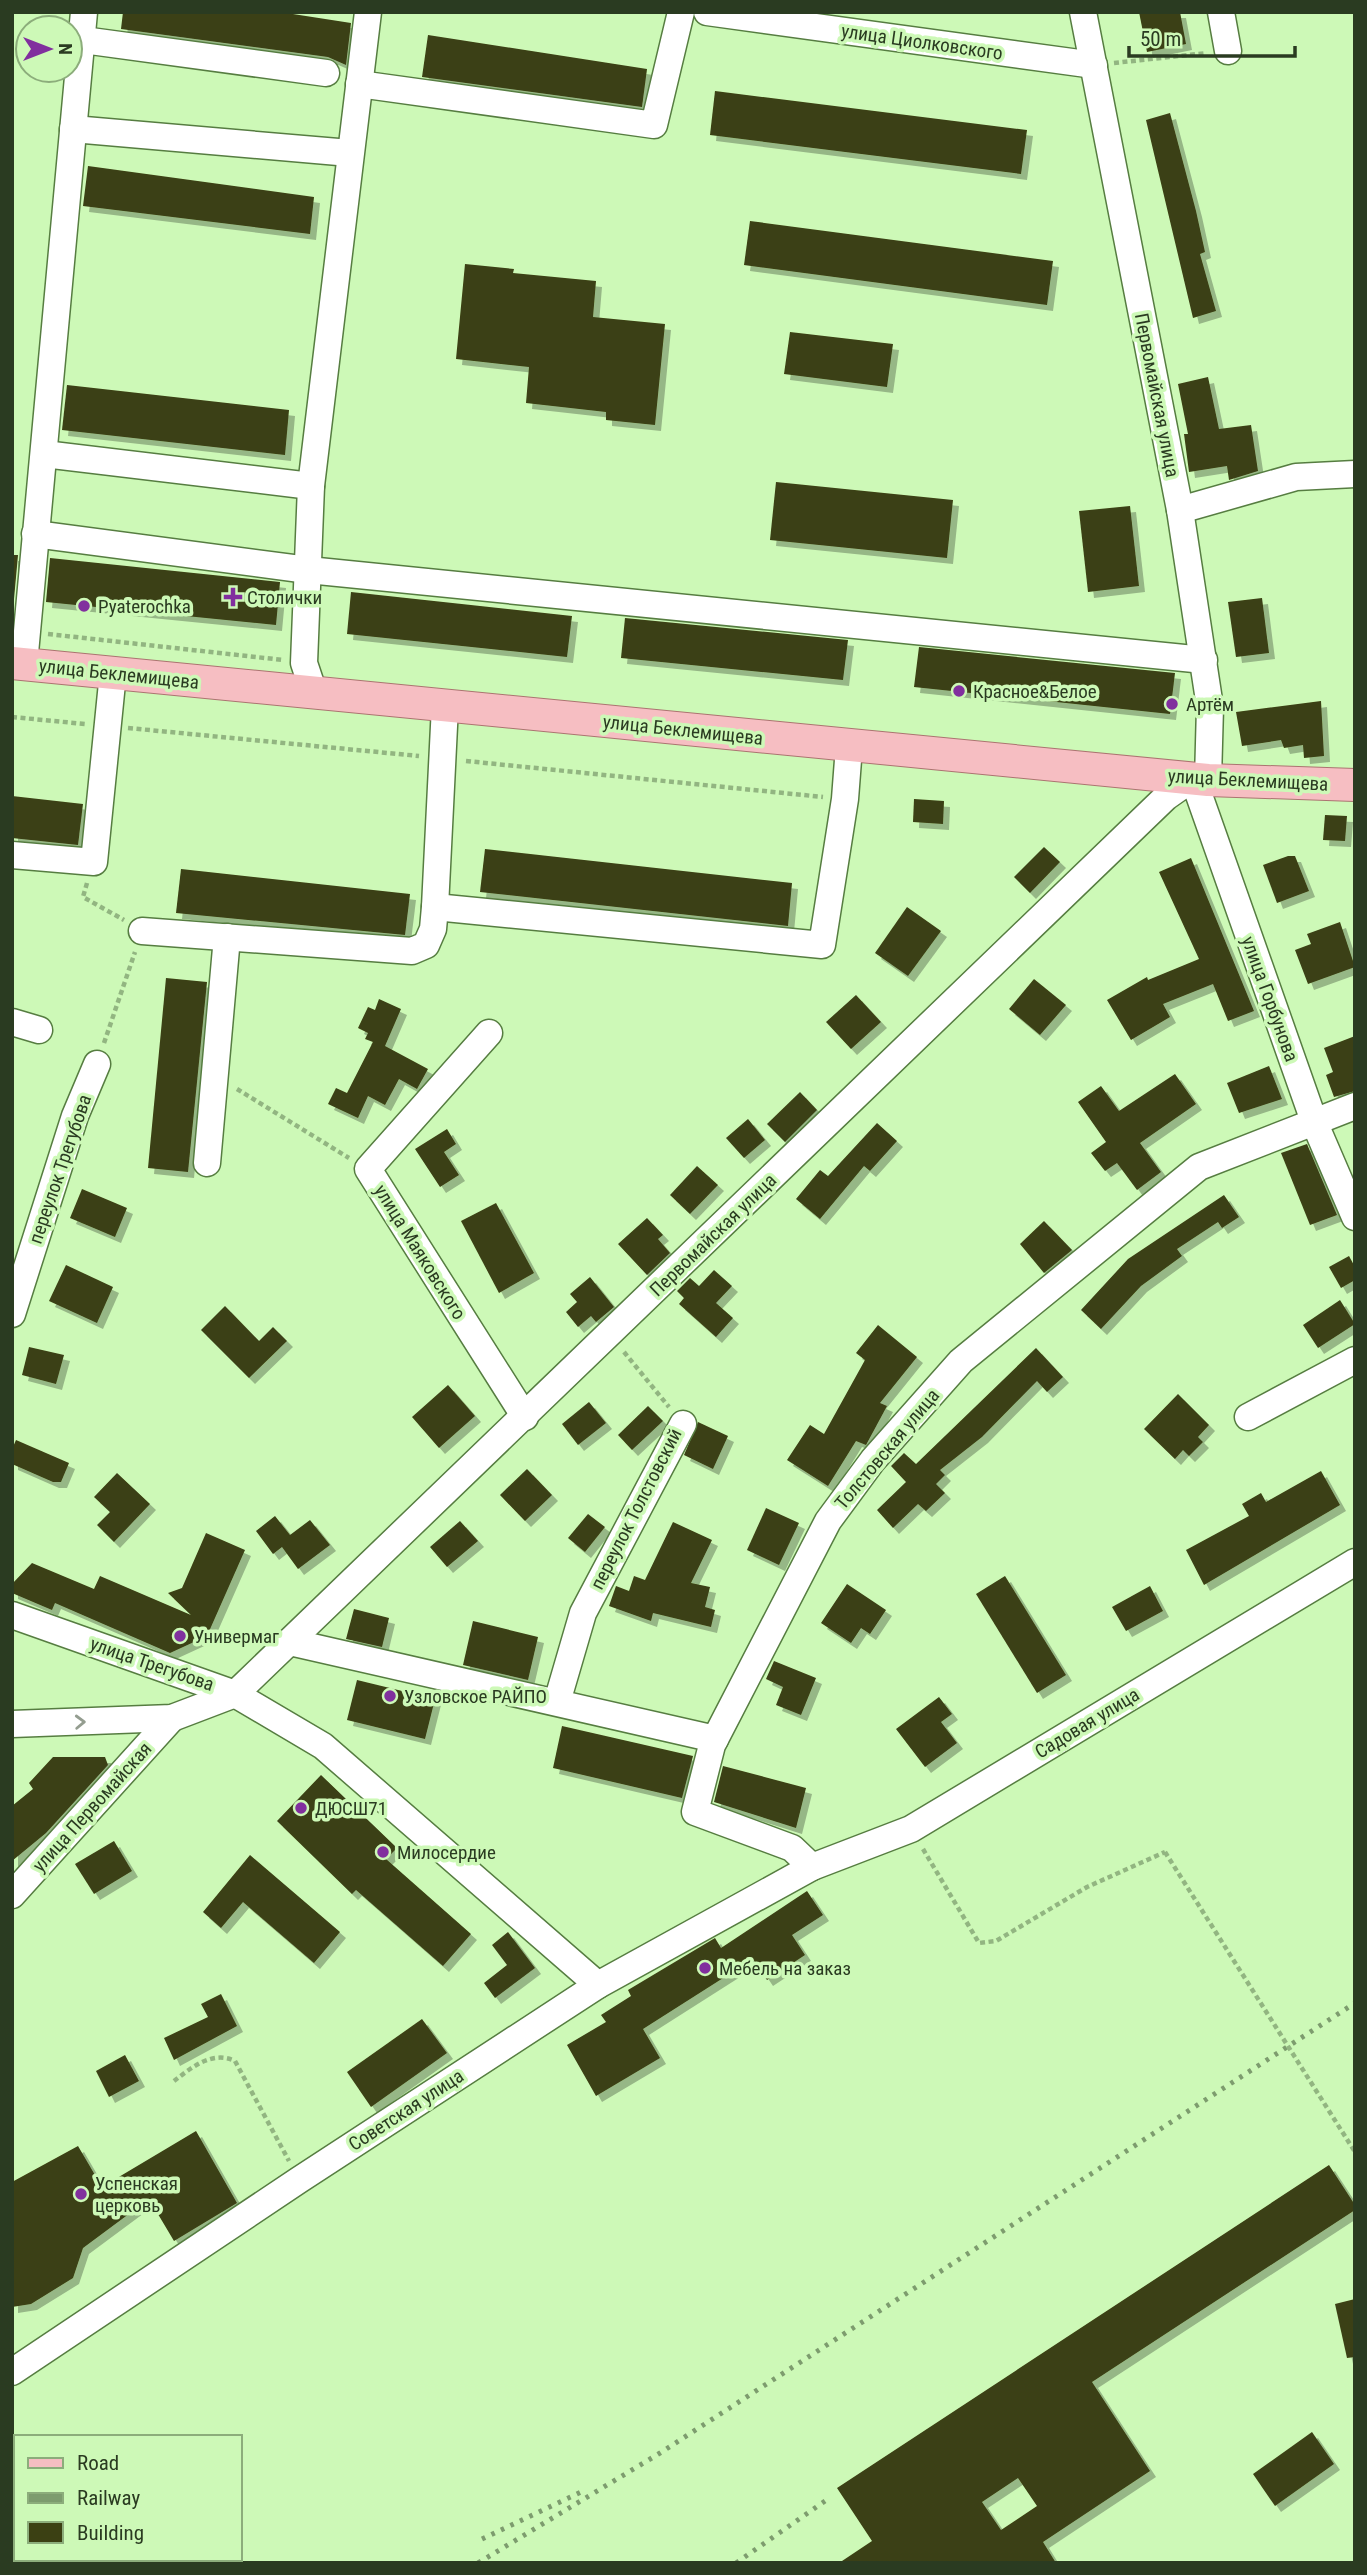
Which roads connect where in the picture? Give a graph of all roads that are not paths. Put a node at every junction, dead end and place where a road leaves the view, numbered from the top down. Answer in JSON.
{"nodes":[{"id":1,"x":368,"y":12,"type":"edge"},
{"id":2,"x":681,"y":12,"type":"edge"},
{"id":3,"x":708,"y":12,"type":"edge"},
{"id":4,"x":1083,"y":12,"type":"edge"},
{"id":5,"x":1221,"y":12,"type":"edge"},
{"id":6,"x":84,"y":40,"type":"edge"},
{"id":7,"x":1228,"y":51,"type":"road end"},
{"id":8,"x":1094,"y":65,"type":"junction"},
{"id":9,"x":326,"y":73,"type":"dead end"},
{"id":10,"x":78,"y":84,"type":"edge"},
{"id":11,"x":359,"y":84,"type":"junction"},
{"id":12,"x":73,"y":129,"type":"junction"},
{"id":13,"x":350,"y":153,"type":"junction"},
{"id":14,"x":44,"y":454,"type":"junction"},
{"id":15,"x":1355,"y":474,"type":"edge"},
{"id":16,"x":311,"y":486,"type":"junction"},
{"id":17,"x":1180,"y":510,"type":"junction"},
{"id":18,"x":35,"y":534,"type":"junction"},
{"id":19,"x":308,"y":570,"type":"junction"},
{"id":20,"x":1203,"y":660,"type":"junction"},
{"id":21,"x":18,"y":664,"type":"edge"},
{"id":22,"x":113,"y":673,"type":"junction"},
{"id":23,"x":314,"y":693,"type":"junction"},
{"id":24,"x":445,"y":706,"type":"junction"},
{"id":25,"x":849,"y":747,"type":"junction"},
{"id":26,"x":1201,"y":779,"type":"junction"},
{"id":27,"x":1355,"y":785,"type":"edge"},
{"id":28,"x":12,"y":855,"type":"edge"},
{"id":29,"x":436,"y":907,"type":"junction"},
{"id":30,"x":142,"y":931,"type":"road end"},
{"id":31,"x":228,"y":937,"type":"junction"},
{"id":32,"x":12,"y":1022,"type":"edge"},
{"id":33,"x":39,"y":1030,"type":"dead end"},
{"id":34,"x":489,"y":1033,"type":"dead end"},
{"id":35,"x":97,"y":1064,"type":"road end"},
{"id":36,"x":1355,"y":1106,"type":"edge"},
{"id":37,"x":1315,"y":1124,"type":"junction"},
{"id":38,"x":207,"y":1163,"type":"dead end"},
{"id":39,"x":1355,"y":1217,"type":"edge"},
{"id":40,"x":12,"y":1314,"type":"edge"},
{"id":41,"x":1355,"y":1360,"type":"edge"},
{"id":42,"x":525,"y":1417,"type":"junction"},
{"id":43,"x":1248,"y":1417,"type":"dead end"},
{"id":44,"x":683,"y":1424,"type":"road end"},
{"id":45,"x":1355,"y":1562,"type":"edge"},
{"id":46,"x":12,"y":1615,"type":"edge"},
{"id":47,"x":290,"y":1642,"type":"junction"},
{"id":48,"x":235,"y":1694,"type":"junction"},
{"id":49,"x":557,"y":1702,"type":"junction"},
{"id":50,"x":172,"y":1718,"type":"junction"},
{"id":51,"x":12,"y":1724,"type":"edge"},
{"id":52,"x":715,"y":1739,"type":"junction"},
{"id":53,"x":811,"y":1867,"type":"junction"},
{"id":54,"x":12,"y":1895,"type":"edge"},
{"id":55,"x":598,"y":1985,"type":"junction"},
{"id":56,"x":12,"y":2372,"type":"edge"}],
"edges":[{"from":1,"to":11,"type":"street"},
{"from":2,"to":11,"type":"street"},
{"from":3,"to":8,"type":"street","name":"улица Циолковского"},
{"from":4,"to":8,"type":"street","name":"Первомайская улица"},
{"from":5,"to":7,"type":"street"},
{"from":6,"to":9,"type":"street"},
{"from":8,"to":17,"type":"street","name":"Первомайская улица"},
{"from":10,"to":12,"type":"street"},
{"from":11,"to":13,"type":"street"},
{"from":12,"to":13,"type":"street"},
{"from":12,"to":14,"type":"street"},
{"from":13,"to":16,"type":"street"},
{"from":14,"to":16,"type":"street"},
{"from":14,"to":18,"type":"street"},
{"from":15,"to":17,"type":"street"},
{"from":16,"to":19,"type":"street"},
{"from":17,"to":20,"type":"street","name":"Первомайская улица"},
{"from":18,"to":19,"type":"street"},
{"from":18,"to":21,"type":"street"},
{"from":19,"to":20,"type":"street"},
{"from":19,"to":23,"type":"street"},
{"from":20,"to":26,"type":"street","name":"Первомайская улица"},
{"from":21,"to":22,"type":"main road","name":"улица Беклемищева"},
{"from":22,"to":23,"type":"main road","name":"улица Беклемищева"},
{"from":22,"to":28,"type":"street"},
{"from":23,"to":24,"type":"main road","name":"улица Беклемищева"},
{"from":24,"to":25,"type":"main road","name":"улица Беклемищева"},
{"from":24,"to":29,"type":"street"},
{"from":25,"to":26,"type":"main road","name":"улица Беклемищева"},
{"from":25,"to":29,"type":"street"},
{"from":26,"to":27,"type":"main road","name":"улица Беклемищева"},
{"from":26,"to":37,"type":"street","name":"улица Горбунова"},
{"from":26,"to":42,"type":"street","name":"Первомайская улица"},
{"from":29,"to":31,"type":"street"},
{"from":30,"to":31,"type":"street"},
{"from":31,"to":38,"type":"street"},
{"from":32,"to":33,"type":"street"},
{"from":34,"to":42,"type":"street","name":"улица Маяковского"},
{"from":35,"to":40,"type":"street","name":"переулок Трегубова"},
{"from":36,"to":37,"type":"street","name":"Толстовская улица"},
{"from":37,"to":39,"type":"street","name":"улица Горбунова"},
{"from":37,"to":52,"type":"street","name":"Толстовская улица"},
{"from":41,"to":43,"type":"street"},
{"from":42,"to":47,"type":"street","name":"Первомайская улица"},
{"from":44,"to":49,"type":"street","name":"переулок Толстовский"},
{"from":45,"to":53,"type":"street","name":"Садовая улица"},
{"from":46,"to":48,"type":"street","name":"улица Трегубова"},
{"from":47,"to":48,"type":"street","name":"Первомайская улица"},
{"from":47,"to":49,"type":"street"},
{"from":48,"to":50,"type":"street","name":"улица Трегубова"},
{"from":48,"to":55,"type":"street"},
{"from":49,"to":52,"type":"street"},
{"from":51,"to":50,"type":"street","name":"улица Трегубова","one_way":true},
{"from":50,"to":54,"type":"street","name":"улица Первомайская"},
{"from":52,"to":53,"type":"street","name":"Толстовская улица"},
{"from":53,"to":55,"type":"street","name":"Советская улица"},
{"from":55,"to":56,"type":"street","name":"Советская улица"}]}
